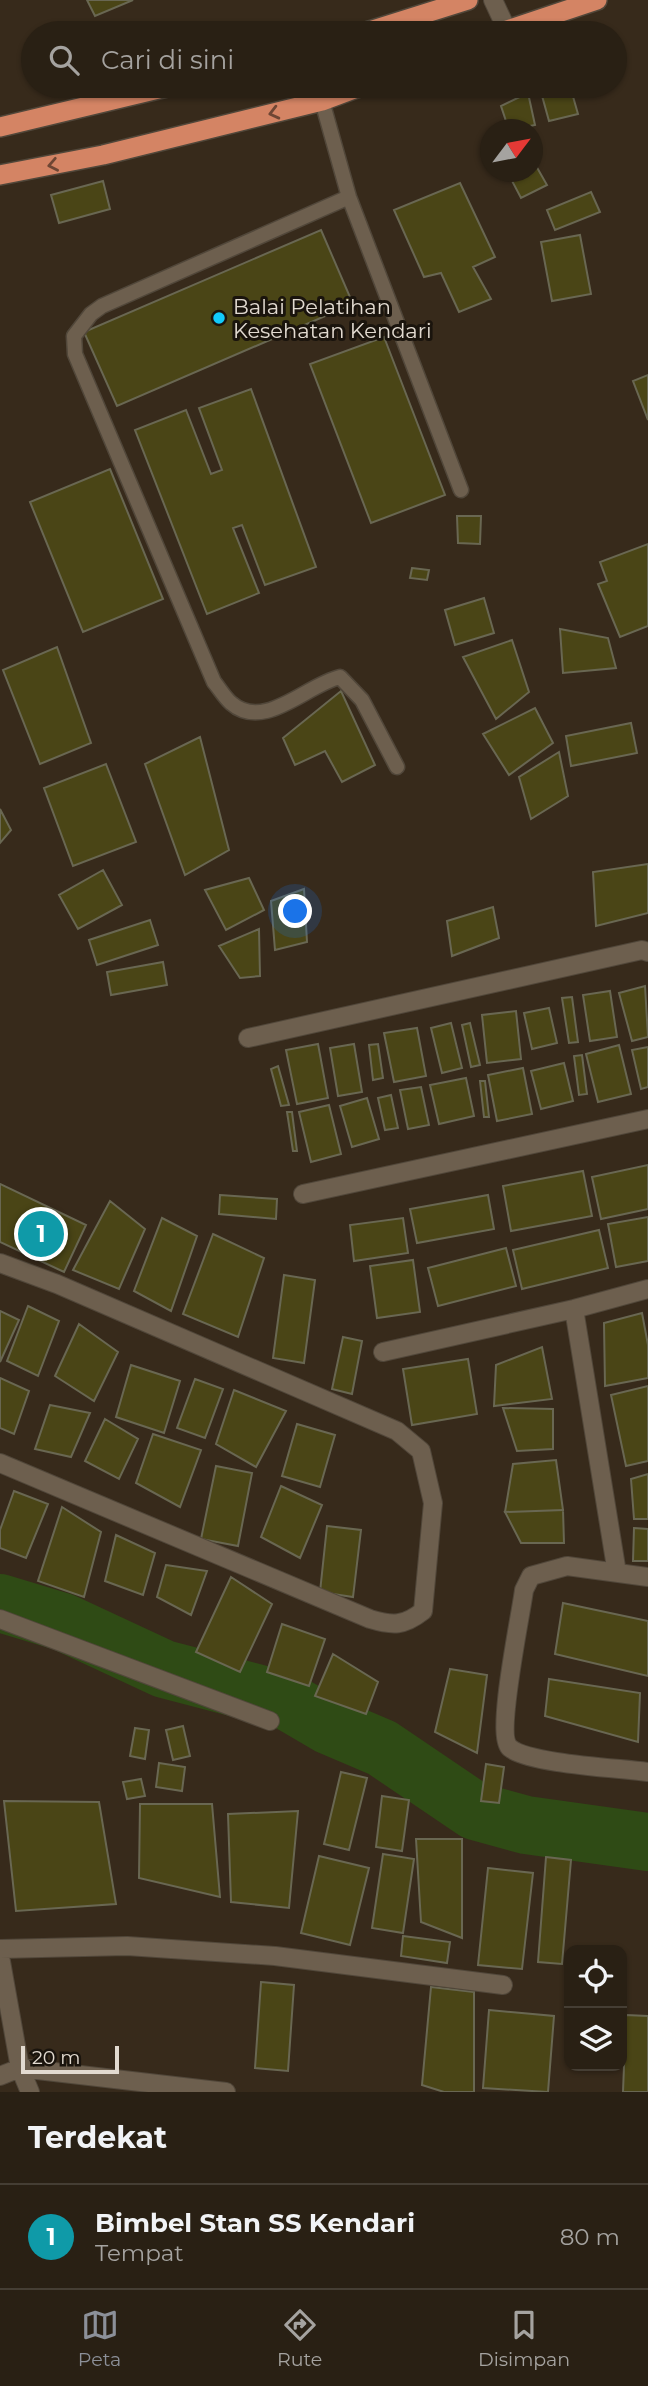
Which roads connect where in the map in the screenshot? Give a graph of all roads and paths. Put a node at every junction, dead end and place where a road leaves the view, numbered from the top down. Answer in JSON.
{"nodes":[{"id":1,"x":468,"y":0,"type":"edge"},
{"id":2,"x":493,"y":0,"type":"edge"},
{"id":3,"x":597,"y":0,"type":"edge"},
{"id":4,"x":401,"y":21,"type":"edge"},
{"id":5,"x":500,"y":21,"type":"edge"},
{"id":6,"x":535,"y":21,"type":"edge"},
{"id":7,"x":122,"y":98,"type":"edge"},
{"id":8,"x":330,"y":98,"type":"edge"},
{"id":9,"x":322,"y":101,"type":"junction"},
{"id":10,"x":0,"y":127,"type":"edge"},
{"id":11,"x":0,"y":175,"type":"edge"},
{"id":12,"x":349,"y":197,"type":"junction"},
{"id":13,"x":461,"y":490,"type":"dead end"},
{"id":14,"x":397,"y":766,"type":"dead end"},
{"id":15,"x":648,"y":952,"type":"edge"},
{"id":16,"x":248,"y":1038,"type":"dead end"},
{"id":17,"x":648,"y":1119,"type":"edge"},
{"id":18,"x":303,"y":1194,"type":"dead end"},
{"id":19,"x":0,"y":1263,"type":"edge"},
{"id":20,"x":648,"y":1289,"type":"edge"},
{"id":21,"x":574,"y":1309,"type":"junction"},
{"id":22,"x":383,"y":1352,"type":"dead end"},
{"id":23,"x":0,"y":1463,"type":"edge"},
{"id":24,"x":617,"y":1573,"type":"junction"},
{"id":25,"x":648,"y":1577,"type":"edge"},
{"id":26,"x":0,"y":1619,"type":"edge"},
{"id":27,"x":270,"y":1721,"type":"dead end"},
{"id":28,"x":648,"y":1772,"type":"edge"},
{"id":29,"x":0,"y":1949,"type":"edge"},
{"id":30,"x":0,"y":1956,"type":"edge"},
{"id":31,"x":503,"y":1985,"type":"dead end"},
{"id":32,"x":20,"y":2068,"type":"junction"},
{"id":33,"x":0,"y":2076,"type":"edge"},
{"id":34,"x":30,"y":2092,"type":"edge"},
{"id":35,"x":226,"y":2092,"type":"edge"}],
"edges":[{"from":1,"to":4,"type":"highway"},
{"from":2,"to":5,"type":"street"},
{"from":3,"to":6,"type":"highway"},
{"from":7,"to":10,"type":"highway"},
{"from":8,"to":9,"type":"highway"},
{"from":9,"to":11,"type":"highway","one_way":true},
{"from":9,"to":12,"type":"lane"},
{"from":12,"to":13,"type":"lane"},
{"from":12,"to":14,"type":"lane"},
{"from":15,"to":16,"type":"street"},
{"from":17,"to":18,"type":"street"},
{"from":19,"to":23,"type":"street"},
{"from":20,"to":21,"type":"street"},
{"from":21,"to":22,"type":"street"},
{"from":21,"to":24,"type":"street"},
{"from":24,"to":25,"type":"street"},
{"from":24,"to":28,"type":"street"},
{"from":26,"to":27,"type":"street"},
{"from":29,"to":31,"type":"street"},
{"from":30,"to":32,"type":"street"},
{"from":32,"to":33,"type":"street"},
{"from":32,"to":34,"type":"street"},
{"from":32,"to":35,"type":"street"}]}
